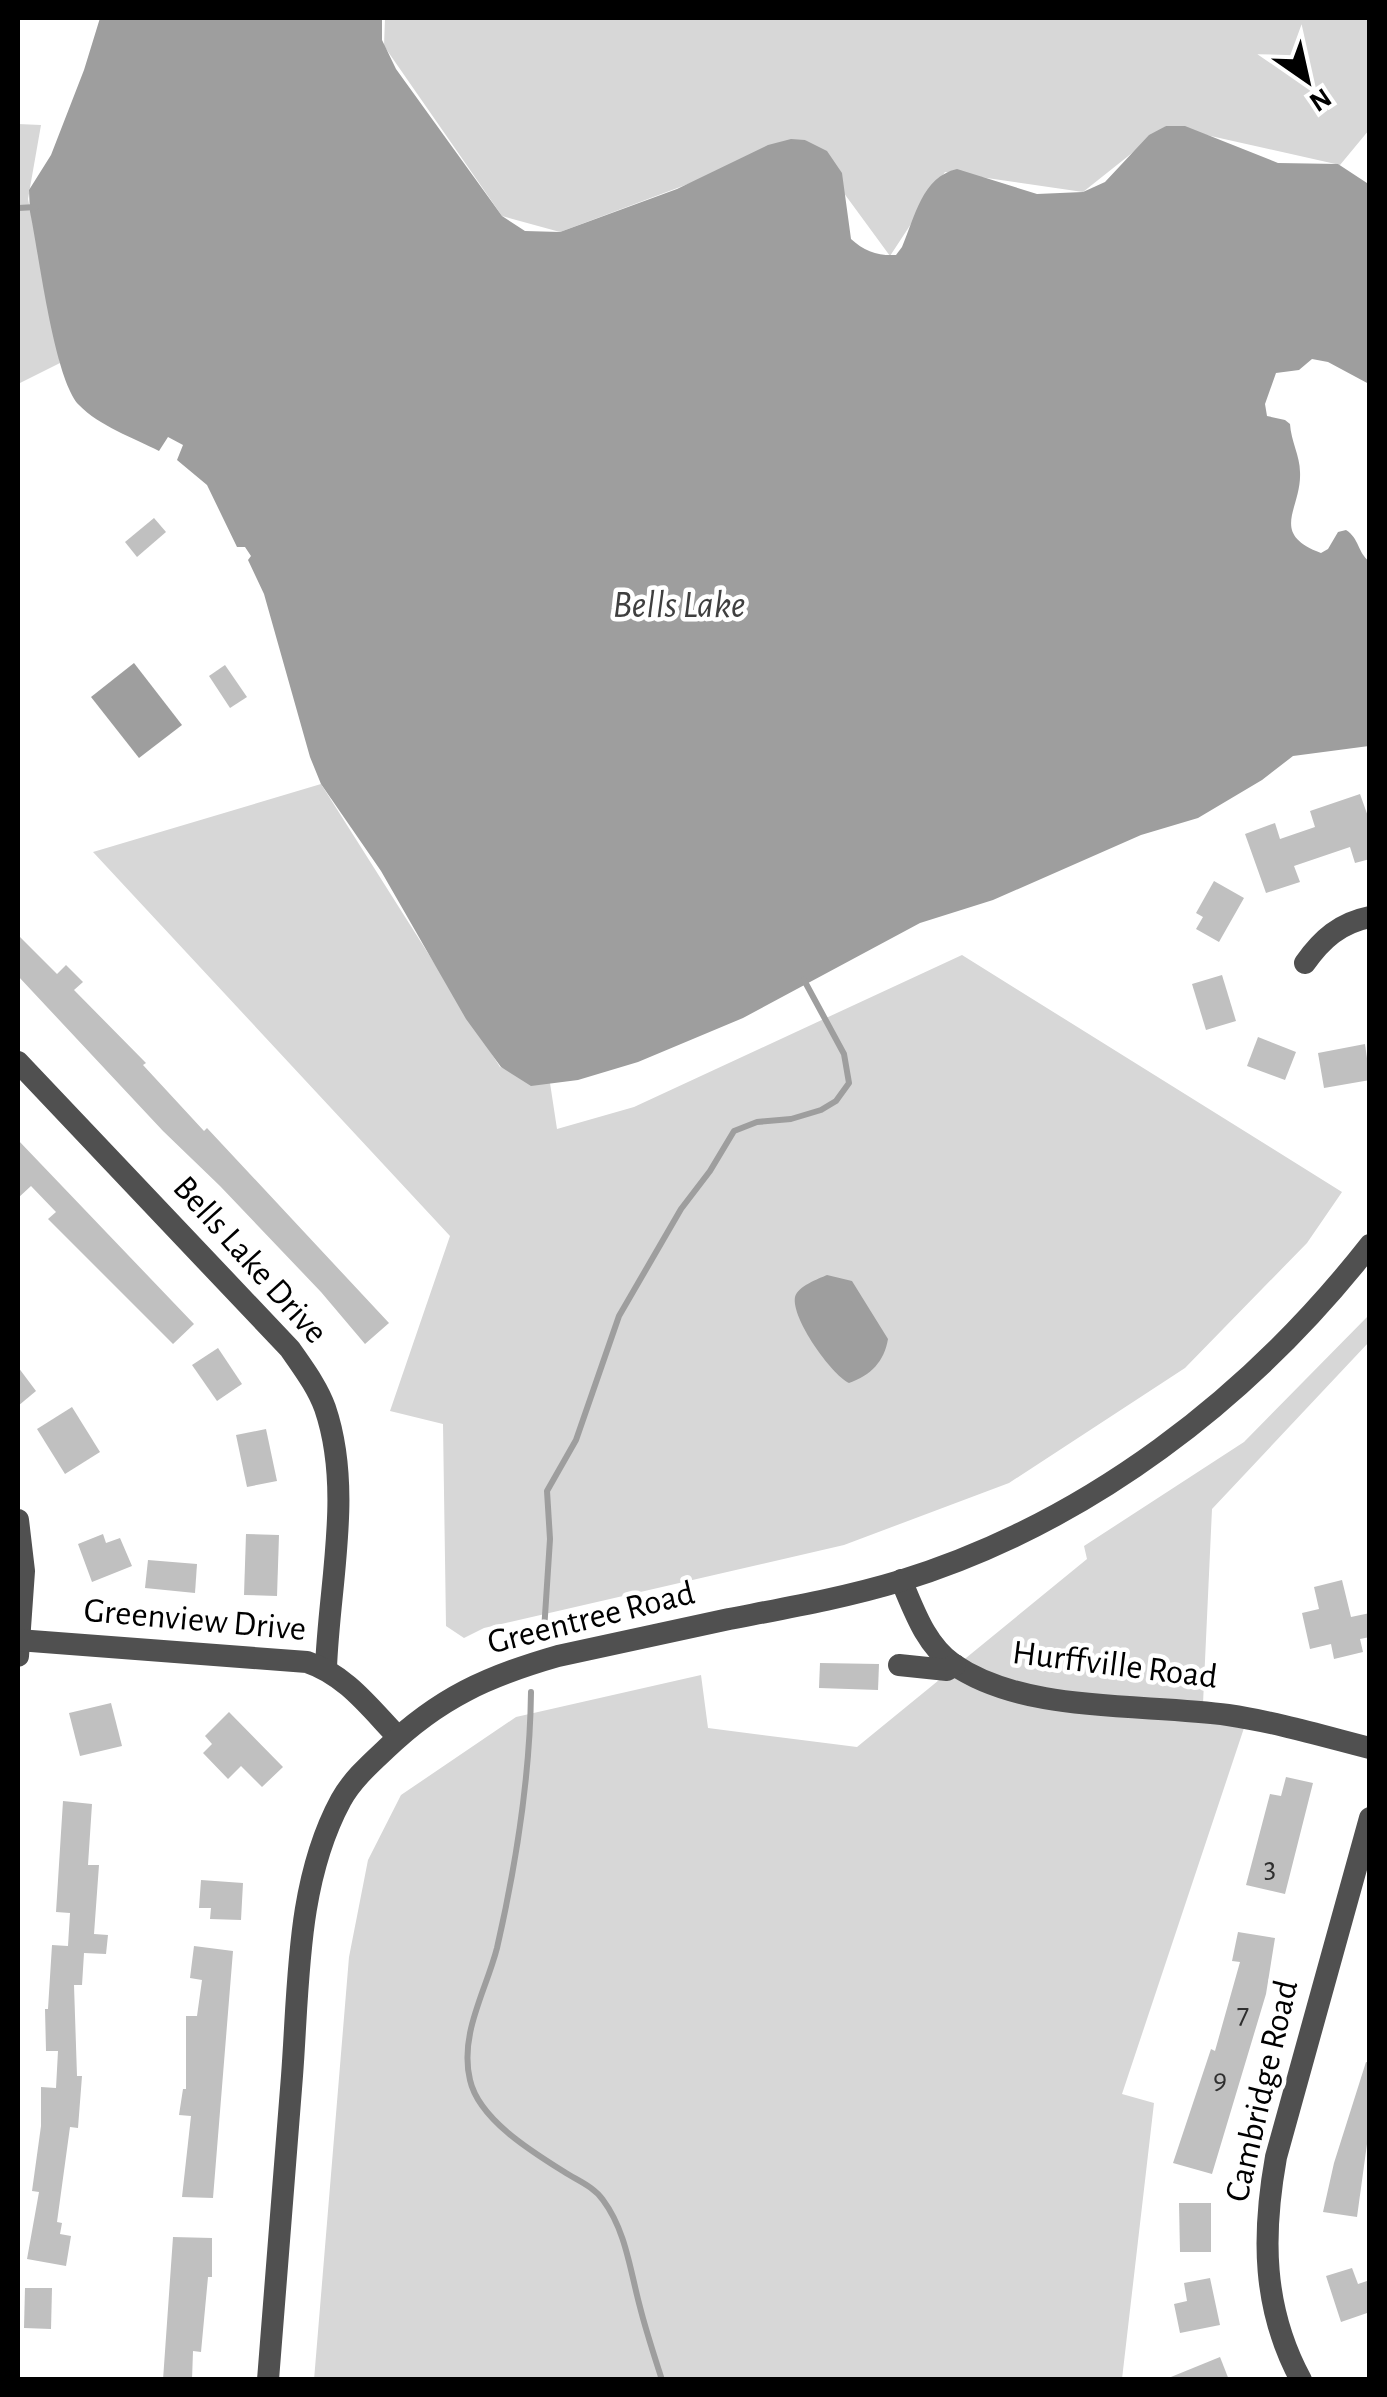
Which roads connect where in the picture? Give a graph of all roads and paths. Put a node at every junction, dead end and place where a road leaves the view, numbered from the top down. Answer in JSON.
{"nodes":[{"id":1,"x":1370,"y":916,"type":"edge"},
{"id":2,"x":1305,"y":963,"type":"dead end"},
{"id":3,"x":18,"y":1062,"type":"edge"},
{"id":4,"x":1370,"y":1245,"type":"edge"},
{"id":5,"x":18,"y":1520,"type":"edge"},
{"id":6,"x":901,"y":1580,"type":"junction"},
{"id":7,"x":18,"y":1640,"type":"edge"},
{"id":8,"x":18,"y":1656,"type":"edge"},
{"id":9,"x":899,"y":1665,"type":"dead end"},
{"id":10,"x":955,"y":1665,"type":"junction"},
{"id":11,"x":326,"y":1668,"type":"junction"},
{"id":12,"x":398,"y":1737,"type":"junction"},
{"id":13,"x":1370,"y":1748,"type":"edge"},
{"id":14,"x":1370,"y":1818,"type":"edge"},
{"id":15,"x":268,"y":2380,"type":"edge"},
{"id":16,"x":1301,"y":2380,"type":"edge"}],
"edges":[{"from":1,"to":2,"type":"street"},
{"from":3,"to":11,"type":"street","name":"Bells Lake Drive"},
{"from":4,"to":6,"type":"street","name":"Greentree Road"},
{"from":5,"to":7,"type":"street"},
{"from":6,"to":10,"type":"street","name":"Hurffville Road"},
{"from":6,"to":12,"type":"street","name":"Greentree Road"},
{"from":7,"to":8,"type":"street"},
{"from":7,"to":11,"type":"street","name":"Greenview Drive"},
{"from":9,"to":10,"type":"street"},
{"from":10,"to":13,"type":"street","name":"Hurffville Road"},
{"from":11,"to":12,"type":"street","name":"Greenview Drive"},
{"from":12,"to":15,"type":"street","name":"Greentree Road"},
{"from":14,"to":16,"type":"street","name":"Cambridge Road"}]}
